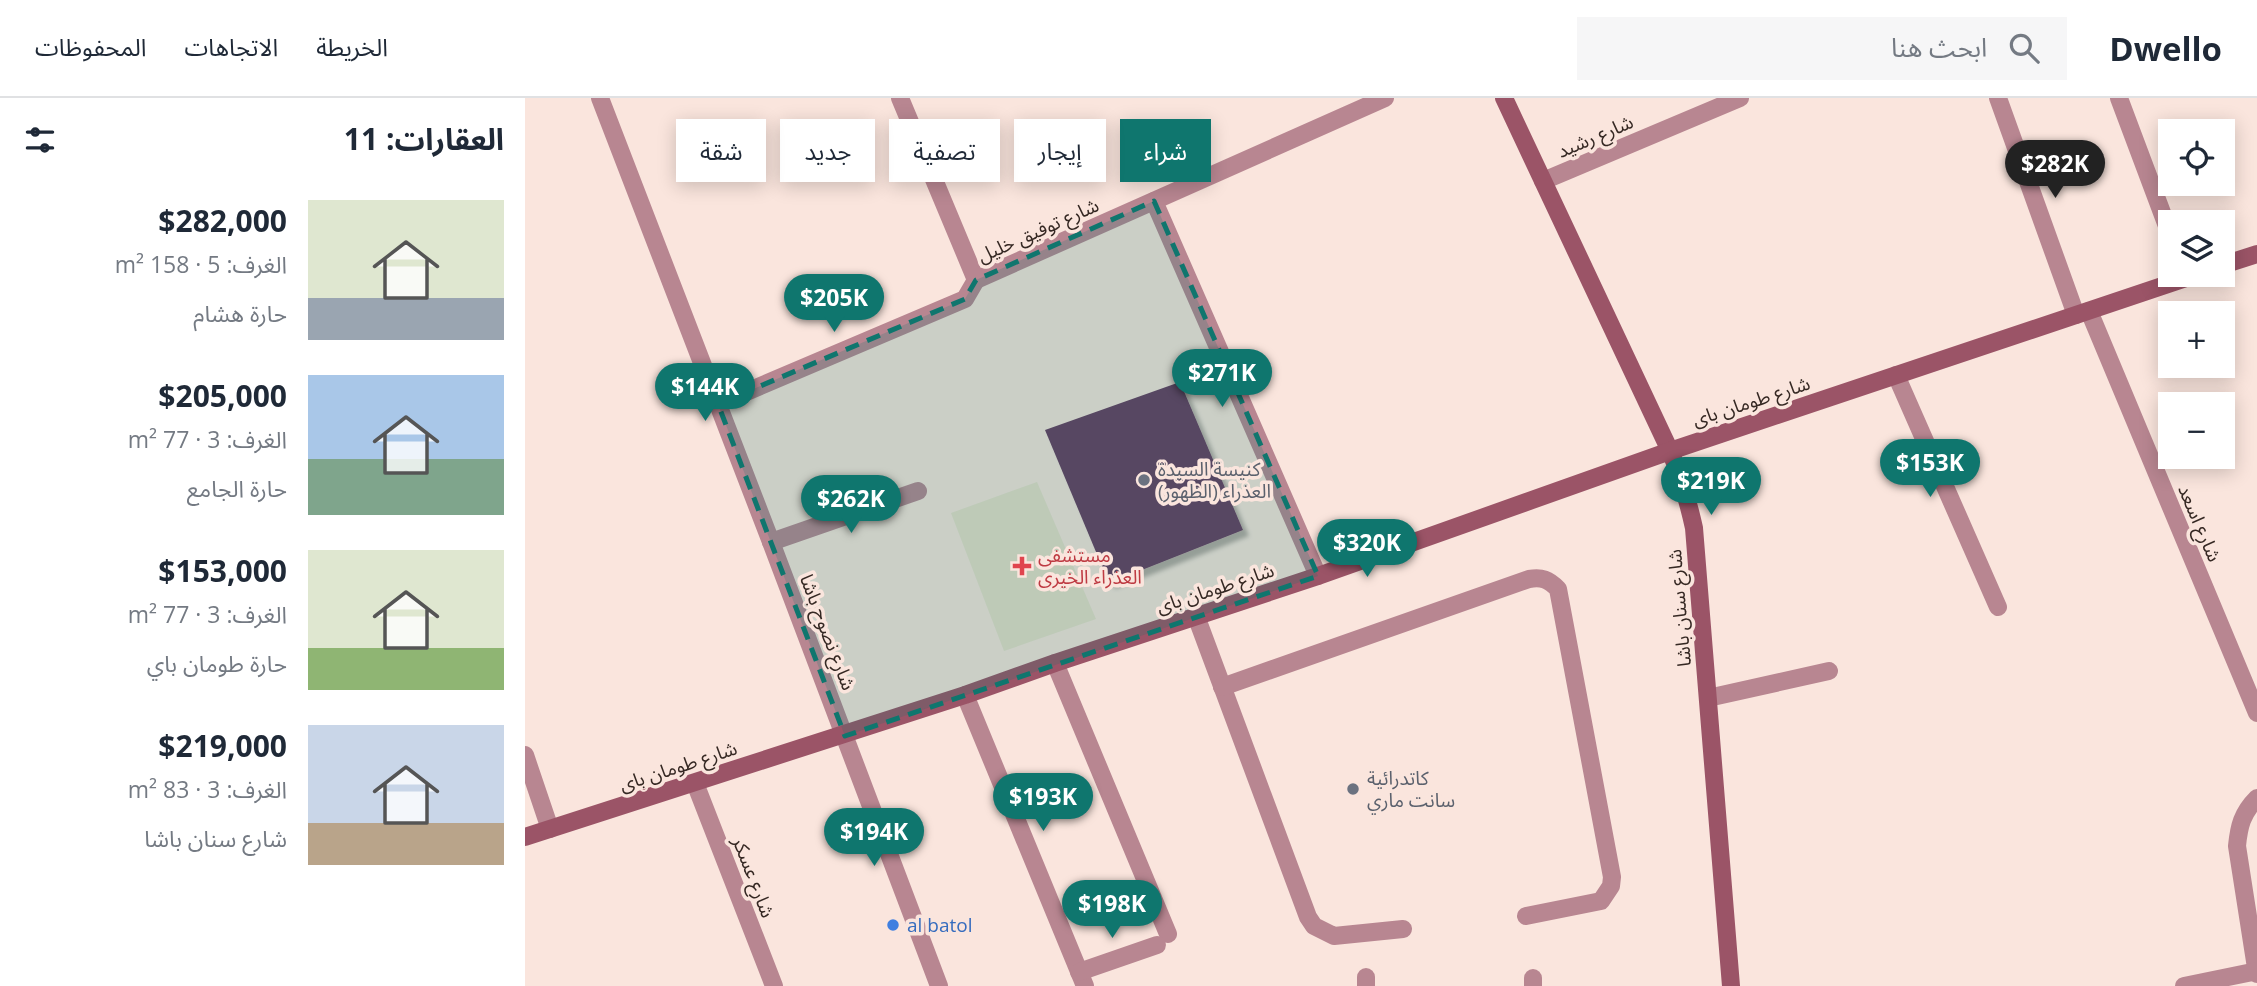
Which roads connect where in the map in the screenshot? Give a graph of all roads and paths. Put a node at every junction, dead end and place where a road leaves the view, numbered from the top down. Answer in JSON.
{"nodes":[{"id":1,"x":600,"y":98,"type":"edge"},
{"id":2,"x":900,"y":98,"type":"edge"},
{"id":3,"x":1385,"y":98,"type":"edge"},
{"id":4,"x":1504,"y":98,"type":"edge"},
{"id":5,"x":1740,"y":98,"type":"edge"},
{"id":6,"x":1998,"y":98,"type":"edge"},
{"id":7,"x":2119,"y":98,"type":"edge"},
{"id":8,"x":1543,"y":181,"type":"junction"},
{"id":9,"x":1154,"y":201,"type":"junction"},
{"id":10,"x":2161,"y":210,"type":"edge"},
{"id":11,"x":2257,"y":254,"type":"edge"},
{"id":12,"x":2235,"y":261,"type":"edge"},
{"id":13,"x":976,"y":280,"type":"junction"},
{"id":14,"x":2158,"y":287,"type":"edge"},
{"id":15,"x":2082,"y":313,"type":"junction"},
{"id":16,"x":1896,"y":375,"type":"junction"},
{"id":17,"x":718,"y":404,"type":"junction"},
{"id":18,"x":1670,"y":451,"type":"junction"},
{"id":19,"x":918,"y":492,"type":"dead end"},
{"id":20,"x":771,"y":542,"type":"junction"},
{"id":21,"x":1318,"y":576,"type":"junction"},
{"id":22,"x":1998,"y":607,"type":"dead end"},
{"id":23,"x":1196,"y":616,"type":"junction"},
{"id":24,"x":1055,"y":663,"type":"junction"},
{"id":25,"x":1829,"y":671,"type":"dead end"},
{"id":26,"x":1222,"y":687,"type":"junction"},
{"id":27,"x":965,"y":695,"type":"junction"},
{"id":28,"x":1708,"y":698,"type":"junction"},
{"id":29,"x":2257,"y":713,"type":"edge"},
{"id":30,"x":845,"y":736,"type":"junction"},
{"id":31,"x":525,"y":755,"type":"edge"},
{"id":32,"x":695,"y":783,"type":"junction"},
{"id":33,"x":2257,"y":798,"type":"edge"},
{"id":34,"x":550,"y":829,"type":"junction"},
{"id":35,"x":525,"y":837,"type":"edge"},
{"id":36,"x":1526,"y":916,"type":"dead end"},
{"id":37,"x":1403,"y":929,"type":"dead end"},
{"id":38,"x":2257,"y":972,"type":"edge"},
{"id":39,"x":1082,"y":979,"type":"edge"},
{"id":40,"x":774,"y":986,"type":"edge"},
{"id":41,"x":939,"y":986,"type":"edge"},
{"id":42,"x":1731,"y":986,"type":"edge"},
{"id":43,"x":2183,"y":986,"type":"edge"}],
"edges":[{"from":1,"to":17,"type":"street","name":"شارع نصوح باشا"},
{"from":2,"to":13,"type":"street"},
{"from":3,"to":9,"type":"street","name":"شارع توفيق خليل"},
{"from":4,"to":8,"type":"street","name":"شارع سنان باشا"},
{"from":5,"to":8,"type":"street","name":"شارع رشيد"},
{"from":6,"to":15,"type":"street","name":"شارع اسعد"},
{"from":7,"to":10,"type":"street"},
{"from":8,"to":18,"type":"street","name":"شارع سنان باشا"},
{"from":9,"to":13,"type":"street","name":"شارع توفيق خليل"},
{"from":9,"to":21,"type":"street"},
{"from":11,"to":12,"type":"street"},
{"from":13,"to":17,"type":"street"},
{"from":14,"to":15,"type":"street","name":"شارع طومان باى"},
{"from":15,"to":16,"type":"street","name":"شارع طومان باى"},
{"from":15,"to":29,"type":"street","name":"شارع اسعد"},
{"from":16,"to":18,"type":"street","name":"شارع طومان باى"},
{"from":16,"to":22,"type":"street"},
{"from":17,"to":20,"type":"street","name":"شارع نصوح باشا"},
{"from":18,"to":21,"type":"street","name":"شارع طومان باى"},
{"from":18,"to":28,"type":"street","name":"شارع سنان باشا"},
{"from":19,"to":20,"type":"street"},
{"from":20,"to":30,"type":"street","name":"شارع نصوح باشا"},
{"from":21,"to":23,"type":"street","name":"شارع طومان باى"},
{"from":23,"to":24,"type":"street","name":"شارع طومان باى"},
{"from":23,"to":26,"type":"street"},
{"from":24,"to":27,"type":"street","name":"شارع طومان باى"},
{"from":24,"to":39,"type":"street"},
{"from":25,"to":28,"type":"street"},
{"from":26,"to":36,"type":"street"},
{"from":26,"to":37,"type":"street"},
{"from":27,"to":30,"type":"street","name":"شارع طومان باى"},
{"from":27,"to":39,"type":"street"},
{"from":28,"to":42,"type":"street","name":"شارع سنان باشا"},
{"from":30,"to":32,"type":"street","name":"شارع طومان باى"},
{"from":30,"to":41,"type":"street","name":"شارع نصوح باشا"},
{"from":31,"to":34,"type":"street"},
{"from":32,"to":34,"type":"street","name":"شارع طومان باى"},
{"from":32,"to":40,"type":"street","name":"شارع عسكر"},
{"from":33,"to":38,"type":"street"},
{"from":34,"to":35,"type":"street","name":"شارع طومان باى"},
{"from":38,"to":43,"type":"street"}]}
